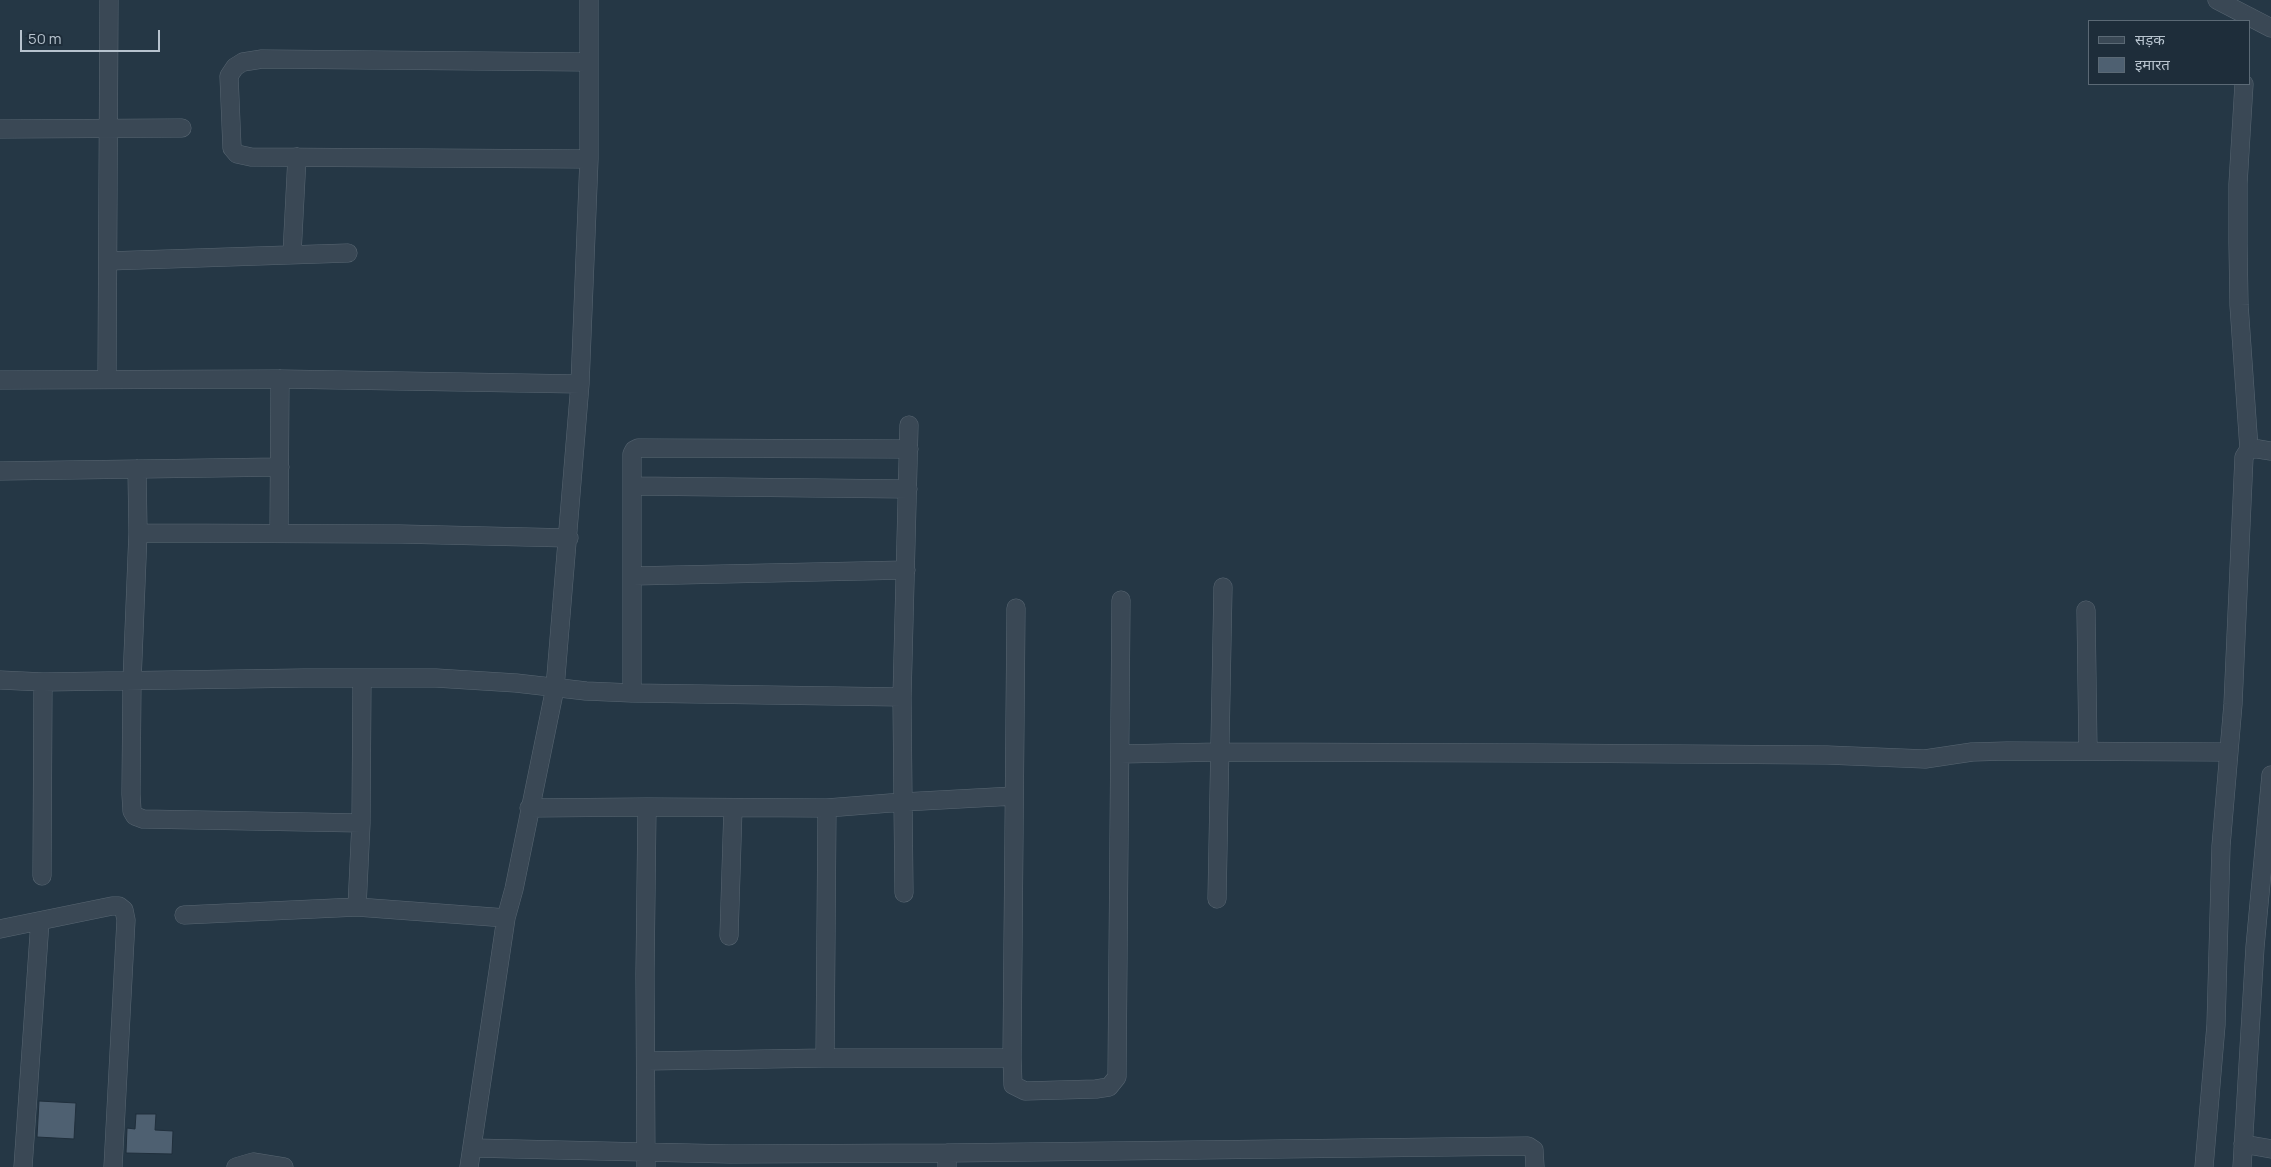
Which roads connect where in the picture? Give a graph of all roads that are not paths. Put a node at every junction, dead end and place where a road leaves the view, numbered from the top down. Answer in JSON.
{"nodes":[{"id":1,"x":108,"y":0,"type":"edge"},
{"id":2,"x":589,"y":0,"type":"edge"},
{"id":3,"x":2217,"y":0,"type":"edge"},
{"id":4,"x":2248,"y":13,"type":"edge"},
{"id":5,"x":2271,"y":28,"type":"edge"},
{"id":6,"x":588,"y":62,"type":"junction"},
{"id":7,"x":2244,"y":85,"type":"edge"},
{"id":8,"x":182,"y":128,"type":"dead end"},
{"id":9,"x":0,"y":130,"type":"edge"},
{"id":10,"x":108,"y":130,"type":"junction"},
{"id":11,"x":297,"y":157,"type":"junction"},
{"id":12,"x":589,"y":159,"type":"junction"},
{"id":13,"x":348,"y":253,"type":"dead end"},
{"id":14,"x":292,"y":254,"type":"junction"},
{"id":15,"x":108,"y":261,"type":"junction"},
{"id":16,"x":107,"y":379,"type":"junction"},
{"id":17,"x":280,"y":379,"type":"junction"},
{"id":18,"x":0,"y":380,"type":"edge"},
{"id":19,"x":580,"y":384,"type":"junction"},
{"id":20,"x":910,"y":424,"type":"dead end"},
{"id":21,"x":910,"y":448,"type":"junction"},
{"id":22,"x":2249,"y":450,"type":"junction"},
{"id":23,"x":2271,"y":451,"type":"edge"},
{"id":24,"x":280,"y":467,"type":"junction"},
{"id":25,"x":137,"y":469,"type":"junction"},
{"id":26,"x":0,"y":470,"type":"edge"},
{"id":27,"x":632,"y":486,"type":"junction"},
{"id":28,"x":908,"y":489,"type":"junction"},
{"id":29,"x":138,"y":533,"type":"junction"},
{"id":30,"x":279,"y":533,"type":"junction"},
{"id":31,"x":569,"y":538,"type":"junction"},
{"id":32,"x":906,"y":570,"type":"junction"},
{"id":33,"x":633,"y":576,"type":"junction"},
{"id":34,"x":1223,"y":586,"type":"dead end"},
{"id":35,"x":1121,"y":600,"type":"dead end"},
{"id":36,"x":1016,"y":608,"type":"dead end"},
{"id":37,"x":2086,"y":610,"type":"dead end"},
{"id":38,"x":362,"y":678,"type":"junction"},
{"id":39,"x":0,"y":680,"type":"edge"},
{"id":40,"x":132,"y":681,"type":"junction"},
{"id":41,"x":44,"y":682,"type":"junction"},
{"id":42,"x":555,"y":688,"type":"junction"},
{"id":43,"x":632,"y":693,"type":"junction"},
{"id":44,"x":902,"y":696,"type":"junction"},
{"id":45,"x":2088,"y":751,"type":"junction"},
{"id":46,"x":1220,"y":752,"type":"junction"},
{"id":47,"x":2228,"y":752,"type":"junction"},
{"id":48,"x":1120,"y":754,"type":"junction"},
{"id":49,"x":2271,"y":775,"type":"edge"},
{"id":50,"x":1014,"y":796,"type":"junction"},
{"id":51,"x":903,"y":802,"type":"junction"},
{"id":52,"x":647,"y":807,"type":"junction"},
{"id":53,"x":530,"y":808,"type":"junction"},
{"id":54,"x":733,"y":808,"type":"junction"},
{"id":55,"x":826,"y":808,"type":"junction"},
{"id":56,"x":2269,"y":816,"type":"edge"},
{"id":57,"x":361,"y":823,"type":"junction"},
{"id":58,"x":42,"y":876,"type":"dead end"},
{"id":59,"x":904,"y":892,"type":"dead end"},
{"id":60,"x":1218,"y":899,"type":"dead end"},
{"id":61,"x":357,"y":907,"type":"junction"},
{"id":62,"x":184,"y":915,"type":"dead end"},
{"id":63,"x":506,"y":918,"type":"junction"},
{"id":64,"x":40,"y":921,"type":"junction"},
{"id":65,"x":0,"y":929,"type":"edge"},
{"id":66,"x":729,"y":936,"type":"dead end"},
{"id":67,"x":2263,"y":949,"type":"edge"},
{"id":68,"x":825,"y":1058,"type":"junction"},
{"id":69,"x":1012,"y":1058,"type":"junction"},
{"id":70,"x":647,"y":1062,"type":"junction"},
{"id":71,"x":2243,"y":1144,"type":"junction"},
{"id":72,"x":473,"y":1148,"type":"junction"},
{"id":73,"x":2271,"y":1149,"type":"edge"},
{"id":74,"x":646,"y":1160,"type":"edge"},
{"id":75,"x":947,"y":1160,"type":"edge"},
{"id":76,"x":23,"y":1167,"type":"edge"},
{"id":77,"x":113,"y":1167,"type":"edge"},
{"id":78,"x":236,"y":1167,"type":"edge"},
{"id":79,"x":284,"y":1167,"type":"edge"},
{"id":80,"x":469,"y":1167,"type":"edge"},
{"id":81,"x":1535,"y":1167,"type":"edge"},
{"id":82,"x":2204,"y":1167,"type":"edge"},
{"id":83,"x":2242,"y":1167,"type":"edge"}],
"edges":[{"from":1,"to":10,"type":"street"},
{"from":2,"to":6,"type":"street"},
{"from":3,"to":4,"type":"street"},
{"from":4,"to":5,"type":"street"},
{"from":6,"to":11,"type":"street"},
{"from":6,"to":12,"type":"street"},
{"from":7,"to":22,"type":"street"},
{"from":8,"to":10,"type":"street"},
{"from":9,"to":10,"type":"street"},
{"from":10,"to":15,"type":"street"},
{"from":11,"to":12,"type":"street"},
{"from":11,"to":14,"type":"street"},
{"from":12,"to":19,"type":"street"},
{"from":13,"to":14,"type":"street"},
{"from":14,"to":15,"type":"street"},
{"from":15,"to":16,"type":"street"},
{"from":16,"to":17,"type":"street"},
{"from":16,"to":18,"type":"street"},
{"from":17,"to":19,"type":"street"},
{"from":17,"to":24,"type":"street"},
{"from":19,"to":31,"type":"street"},
{"from":20,"to":21,"type":"street"},
{"from":21,"to":27,"type":"street"},
{"from":21,"to":28,"type":"street"},
{"from":22,"to":23,"type":"street"},
{"from":22,"to":47,"type":"street"},
{"from":24,"to":25,"type":"street"},
{"from":24,"to":30,"type":"street"},
{"from":25,"to":26,"type":"street"},
{"from":25,"to":29,"type":"street"},
{"from":27,"to":28,"type":"street"},
{"from":27,"to":33,"type":"street"},
{"from":28,"to":32,"type":"street"},
{"from":29,"to":30,"type":"street"},
{"from":29,"to":40,"type":"street"},
{"from":30,"to":31,"type":"street"},
{"from":31,"to":42,"type":"street"},
{"from":32,"to":33,"type":"street"},
{"from":32,"to":44,"type":"street"},
{"from":33,"to":43,"type":"street"},
{"from":34,"to":46,"type":"street"},
{"from":35,"to":48,"type":"street"},
{"from":36,"to":50,"type":"street"},
{"from":37,"to":45,"type":"street"},
{"from":38,"to":40,"type":"street"},
{"from":38,"to":42,"type":"street"},
{"from":38,"to":57,"type":"street"},
{"from":39,"to":41,"type":"street"},
{"from":40,"to":41,"type":"street"},
{"from":40,"to":57,"type":"street"},
{"from":41,"to":58,"type":"street"},
{"from":42,"to":43,"type":"street"},
{"from":42,"to":53,"type":"street"},
{"from":43,"to":44,"type":"street"},
{"from":44,"to":51,"type":"street"},
{"from":45,"to":46,"type":"street"},
{"from":45,"to":47,"type":"street"},
{"from":46,"to":48,"type":"street"},
{"from":46,"to":60,"type":"street"},
{"from":47,"to":82,"type":"street"},
{"from":48,"to":69,"type":"street"},
{"from":49,"to":56,"type":"street"},
{"from":50,"to":51,"type":"street"},
{"from":50,"to":69,"type":"street"},
{"from":51,"to":55,"type":"street"},
{"from":51,"to":59,"type":"street"},
{"from":52,"to":53,"type":"street"},
{"from":52,"to":54,"type":"street"},
{"from":52,"to":70,"type":"street"},
{"from":53,"to":63,"type":"street"},
{"from":54,"to":55,"type":"street"},
{"from":54,"to":66,"type":"street"},
{"from":55,"to":68,"type":"street"},
{"from":56,"to":67,"type":"street"},
{"from":57,"to":61,"type":"street"},
{"from":61,"to":62,"type":"street"},
{"from":61,"to":63,"type":"street"},
{"from":63,"to":72,"type":"street"},
{"from":64,"to":65,"type":"street"},
{"from":64,"to":76,"type":"street"},
{"from":64,"to":77,"type":"street"},
{"from":67,"to":71,"type":"street"},
{"from":68,"to":69,"type":"street"},
{"from":68,"to":70,"type":"street"},
{"from":70,"to":74,"type":"street"},
{"from":71,"to":73,"type":"street"},
{"from":71,"to":83,"type":"street"},
{"from":72,"to":74,"type":"street"},
{"from":72,"to":80,"type":"street"},
{"from":74,"to":75,"type":"street"},
{"from":75,"to":81,"type":"street"},
{"from":78,"to":79,"type":"street"}]}
